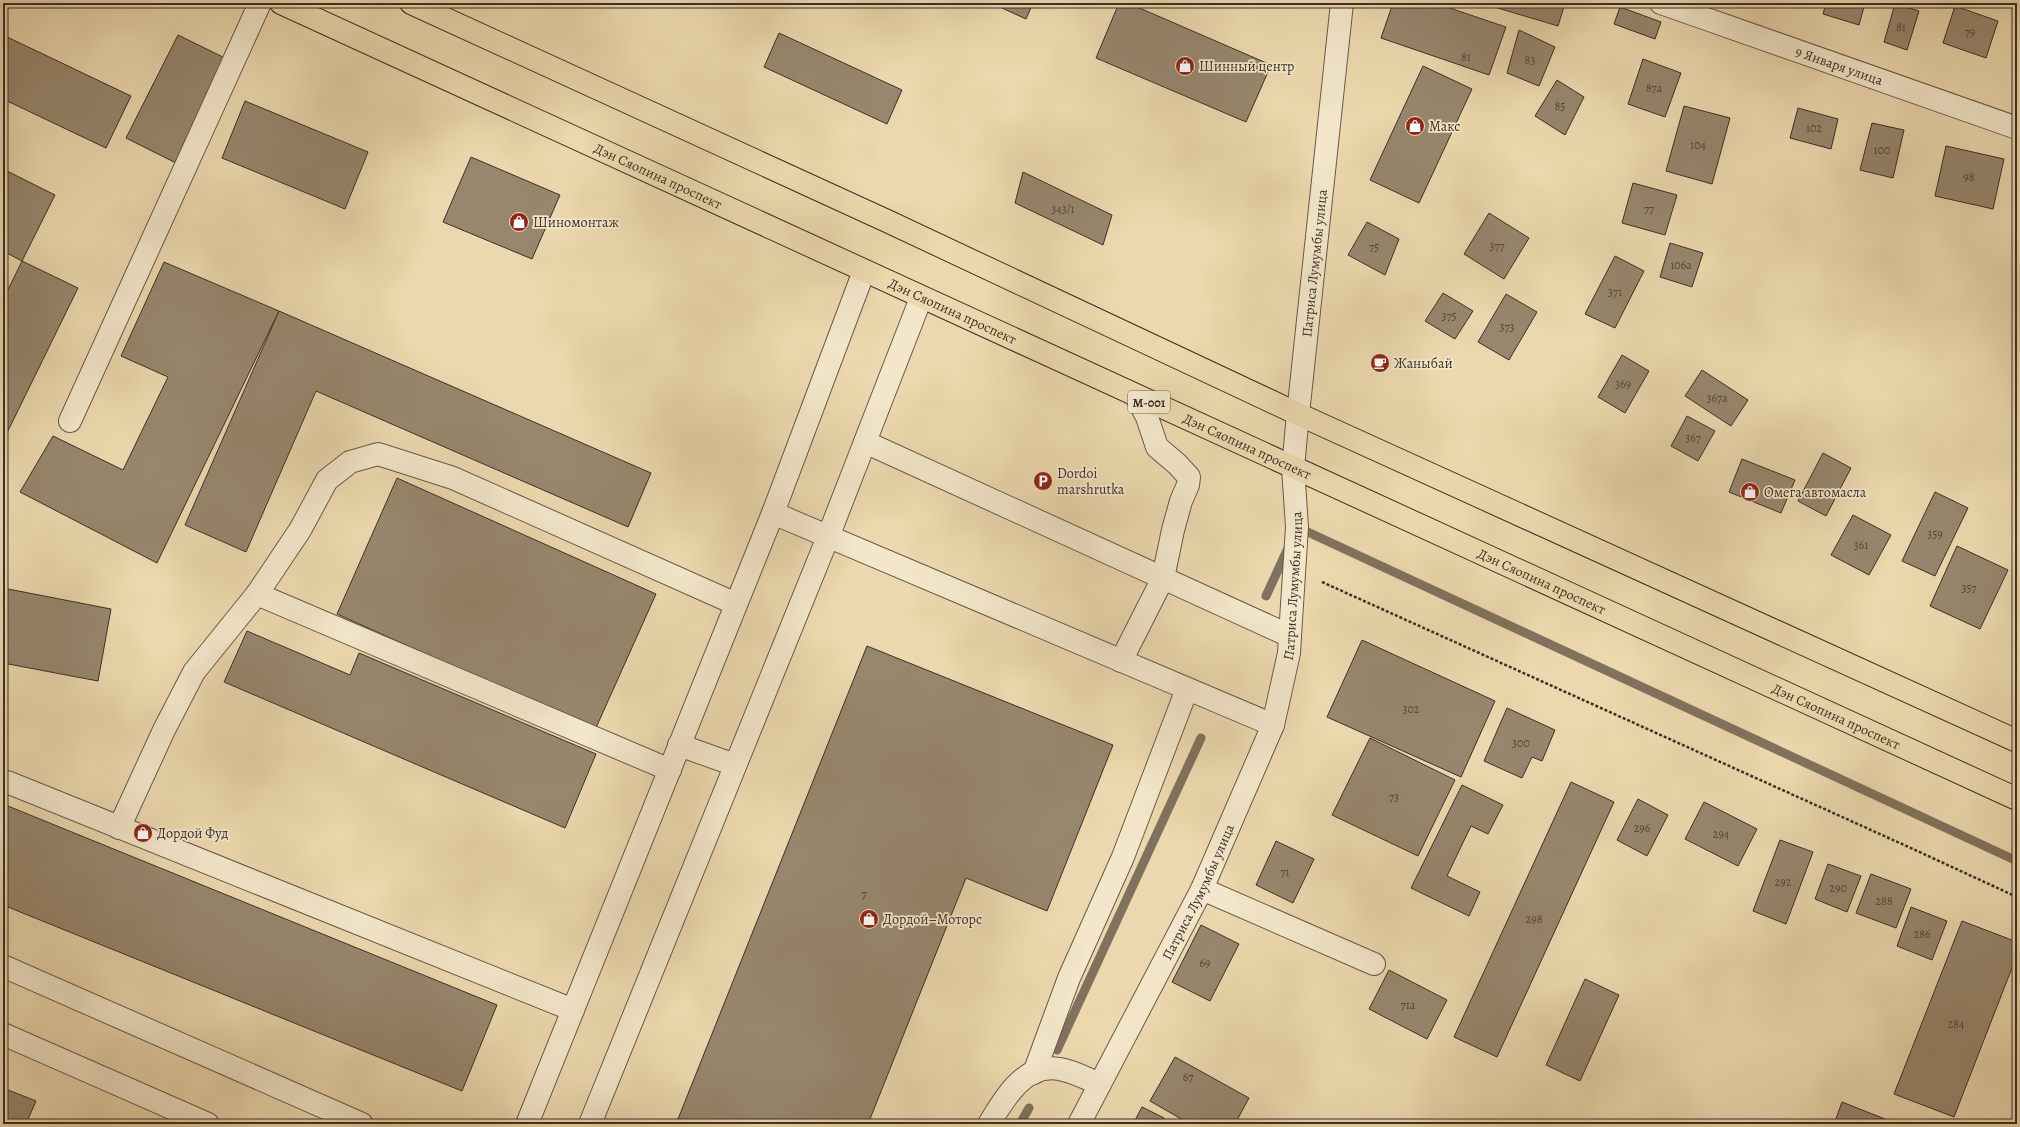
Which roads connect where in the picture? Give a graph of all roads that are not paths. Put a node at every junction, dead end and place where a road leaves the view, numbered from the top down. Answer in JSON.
{"nodes":[{"id":1,"x":260,"y":3,"type":"edge"},
{"id":2,"x":281,"y":3,"type":"edge"},
{"id":3,"x":411,"y":3,"type":"edge"},
{"id":4,"x":1342,"y":3,"type":"edge"},
{"id":5,"x":1661,"y":3,"type":"edge"},
{"id":6,"x":2017,"y":128,"type":"edge"},
{"id":7,"x":864,"y":271,"type":"junction"},
{"id":8,"x":921,"y":298,"type":"junction"},
{"id":9,"x":1136,"y":396,"type":"junction"},
{"id":10,"x":1298,"y":414,"type":"junction"},
{"id":11,"x":70,"y":421,"type":"dead end"},
{"id":12,"x":865,"y":442,"type":"junction"},
{"id":13,"x":1293,"y":468,"type":"junction"},
{"id":14,"x":772,"y":513,"type":"junction"},
{"id":15,"x":828,"y":537,"type":"junction"},
{"id":16,"x":1163,"y":578,"type":"junction"},
{"id":17,"x":256,"y":594,"type":"junction"},
{"id":18,"x":736,"y":604,"type":"junction"},
{"id":19,"x":1290,"y":636,"type":"junction"},
{"id":20,"x":1121,"y":661,"type":"junction"},
{"id":21,"x":1187,"y":689,"type":"junction"},
{"id":22,"x":1273,"y":725,"type":"junction"},
{"id":23,"x":2017,"y":741,"type":"edge"},
{"id":24,"x":680,"y":745,"type":"junction"},
{"id":25,"x":735,"y":765,"type":"junction"},
{"id":26,"x":670,"y":770,"type":"junction"},
{"id":27,"x":3,"y":783,"type":"edge"},
{"id":28,"x":2017,"y":799,"type":"edge"},
{"id":29,"x":119,"y":828,"type":"junction"},
{"id":30,"x":1202,"y":890,"type":"junction"},
{"id":31,"x":1374,"y":964,"type":"dead end"},
{"id":32,"x":3,"y":966,"type":"edge"},
{"id":33,"x":573,"y":1010,"type":"junction"},
{"id":34,"x":3,"y":1034,"type":"edge"},
{"id":35,"x":1034,"y":1073,"type":"junction"},
{"id":36,"x":1100,"y":1084,"type":"junction"},
{"id":37,"x":208,"y":1124,"type":"edge"},
{"id":38,"x":362,"y":1124,"type":"edge"},
{"id":39,"x":527,"y":1124,"type":"edge"},
{"id":40,"x":590,"y":1124,"type":"edge"},
{"id":41,"x":989,"y":1124,"type":"edge"},
{"id":42,"x":1079,"y":1124,"type":"edge"}],
"edges":[{"from":1,"to":11,"type":"street"},
{"from":2,"to":7,"type":"main road","name":"Дэн Сяопина проспект","number":"M-001"},
{"from":3,"to":10,"type":"main road"},
{"from":4,"to":10,"type":"street","name":"Патриса Лумумбы улица"},
{"from":5,"to":6,"type":"street","name":"9 Января улица"},
{"from":7,"to":8,"type":"main road","name":"Дэн Сяопина проспект","number":"M-001"},
{"from":7,"to":14,"type":"street"},
{"from":8,"to":9,"type":"main road","name":"Дэн Сяопина проспект","number":"M-001"},
{"from":8,"to":12,"type":"street"},
{"from":9,"to":13,"type":"main road","name":"Дэн Сяопина проспект","number":"M-001"},
{"from":9,"to":16,"type":"street"},
{"from":10,"to":13,"type":"street","name":"Патриса Лумумбы улица"},
{"from":10,"to":23,"type":"main road"},
{"from":12,"to":15,"type":"street"},
{"from":12,"to":16,"type":"street"},
{"from":13,"to":19,"type":"street","name":"Патриса Лумумбы улица"},
{"from":13,"to":28,"type":"main road","name":"Дэн Сяопина проспект","number":"M-001"},
{"from":14,"to":15,"type":"street"},
{"from":14,"to":18,"type":"street"},
{"from":15,"to":20,"type":"street"},
{"from":15,"to":25,"type":"street"},
{"from":16,"to":19,"type":"street"},
{"from":16,"to":20,"type":"street"},
{"from":17,"to":18,"type":"street"},
{"from":17,"to":26,"type":"street"},
{"from":17,"to":29,"type":"street"},
{"from":18,"to":24,"type":"street"},
{"from":19,"to":22,"type":"street","name":"Патриса Лумумбы улица"},
{"from":20,"to":21,"type":"street"},
{"from":21,"to":22,"type":"street"},
{"from":21,"to":35,"type":"street"},
{"from":22,"to":30,"type":"street","name":"Патриса Лумумбы улица"},
{"from":24,"to":25,"type":"street"},
{"from":24,"to":26,"type":"street"},
{"from":25,"to":40,"type":"street"},
{"from":26,"to":33,"type":"street"},
{"from":27,"to":29,"type":"street"},
{"from":29,"to":33,"type":"street"},
{"from":30,"to":31,"type":"street"},
{"from":30,"to":36,"type":"street","name":"Патриса Лумумбы улица"},
{"from":32,"to":38,"type":"street"},
{"from":33,"to":39,"type":"street"},
{"from":34,"to":37,"type":"street"},
{"from":35,"to":36,"type":"street"},
{"from":35,"to":41,"type":"street"},
{"from":36,"to":42,"type":"street","name":"Патриса Лумумбы улица"}]}
